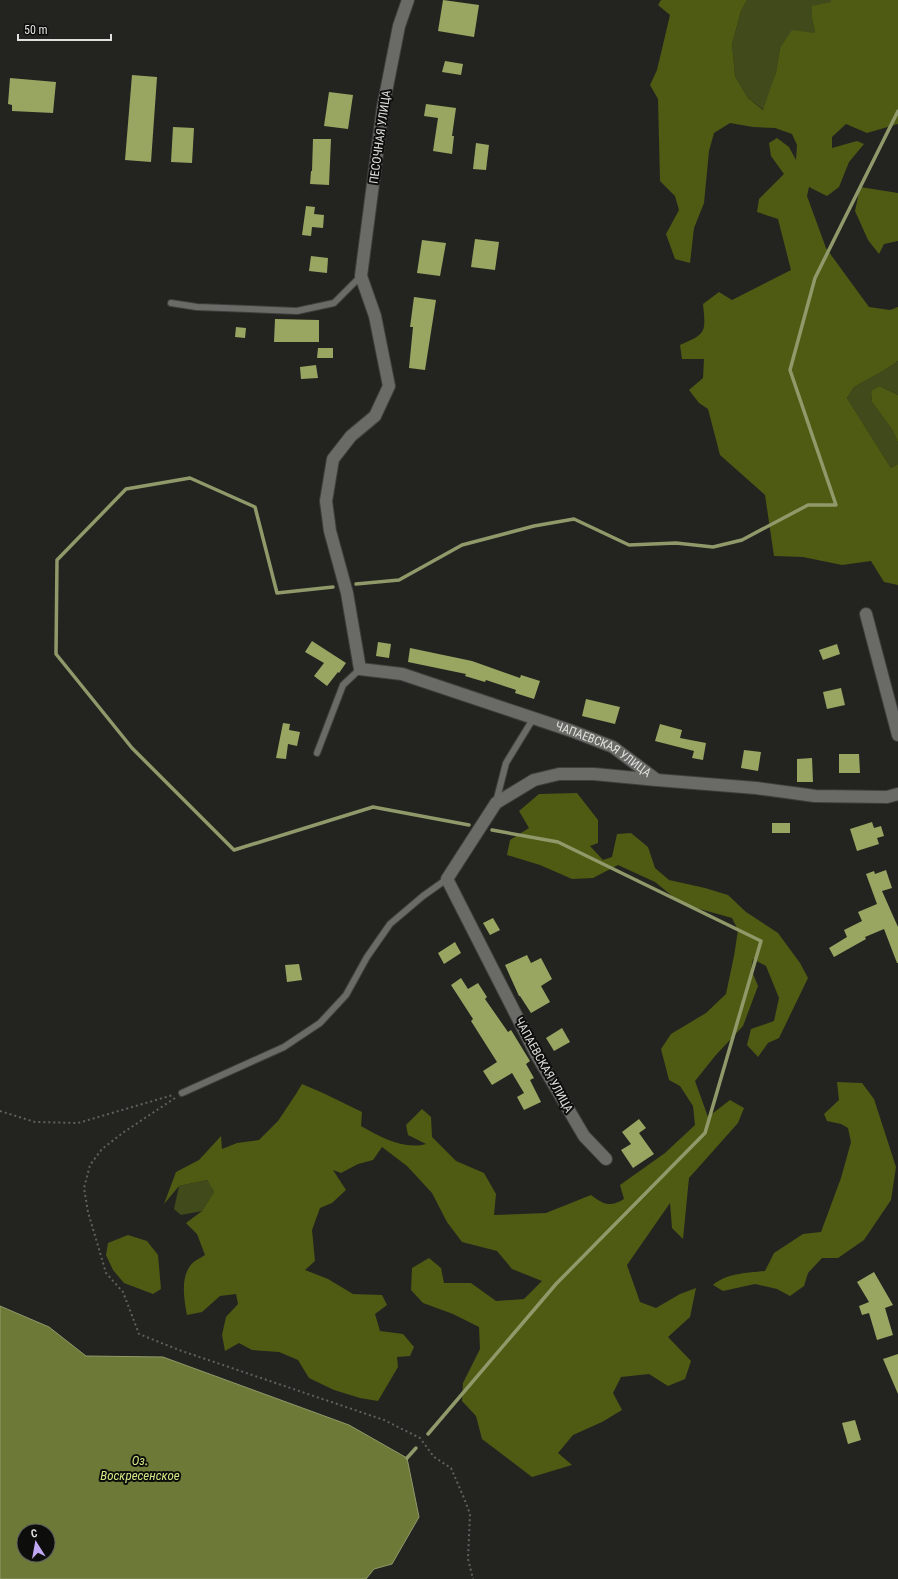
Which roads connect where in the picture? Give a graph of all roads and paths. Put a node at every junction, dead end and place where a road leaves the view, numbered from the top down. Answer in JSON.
{"nodes":[{"id":1,"x":408,"y":0,"type":"edge"},
{"id":2,"x":360,"y":276,"type":"junction"},
{"id":3,"x":171,"y":303,"type":"dead end"},
{"id":4,"x":866,"y":614,"type":"dead end"},
{"id":5,"x":360,"y":669,"type":"junction"},
{"id":6,"x":533,"y":719,"type":"junction"},
{"id":7,"x":898,"y":734,"type":"edge"},
{"id":8,"x":318,"y":753,"type":"dead end"},
{"id":9,"x":657,"y":780,"type":"junction"},
{"id":10,"x":898,"y":794,"type":"edge"},
{"id":11,"x":496,"y":803,"type":"junction"},
{"id":12,"x":447,"y":879,"type":"junction"},
{"id":13,"x":182,"y":1093,"type":"junction"},
{"id":14,"x":0,"y":1111,"type":"edge"},
{"id":15,"x":606,"y":1159,"type":"dead end"},
{"id":16,"x":473,"y":1579,"type":"edge"}],
"edges":[{"from":1,"to":2,"type":"street","name":"ПЕСОЧНАЯ УЛИЦА"},
{"from":2,"to":3,"type":"lane"},
{"from":2,"to":5,"type":"street"},
{"from":4,"to":7,"type":"street"},
{"from":5,"to":6,"type":"street","name":"ЧАПАЕВСКАЯ УЛИЦА"},
{"from":5,"to":8,"type":"lane"},
{"from":6,"to":9,"type":"street","name":"ЧАПАЕВСКАЯ УЛИЦА"},
{"from":6,"to":11,"type":"lane"},
{"from":9,"to":10,"type":"street","name":"ЧАПАЕВСКАЯ УЛИЦА"},
{"from":9,"to":11,"type":"street"},
{"from":11,"to":12,"type":"street"},
{"from":12,"to":13,"type":"lane"},
{"from":12,"to":15,"type":"street","name":"ЧАПАЕВСКАЯ УЛИЦА"},
{"from":13,"to":14,"type":"path"},
{"from":13,"to":16,"type":"path"}]}
